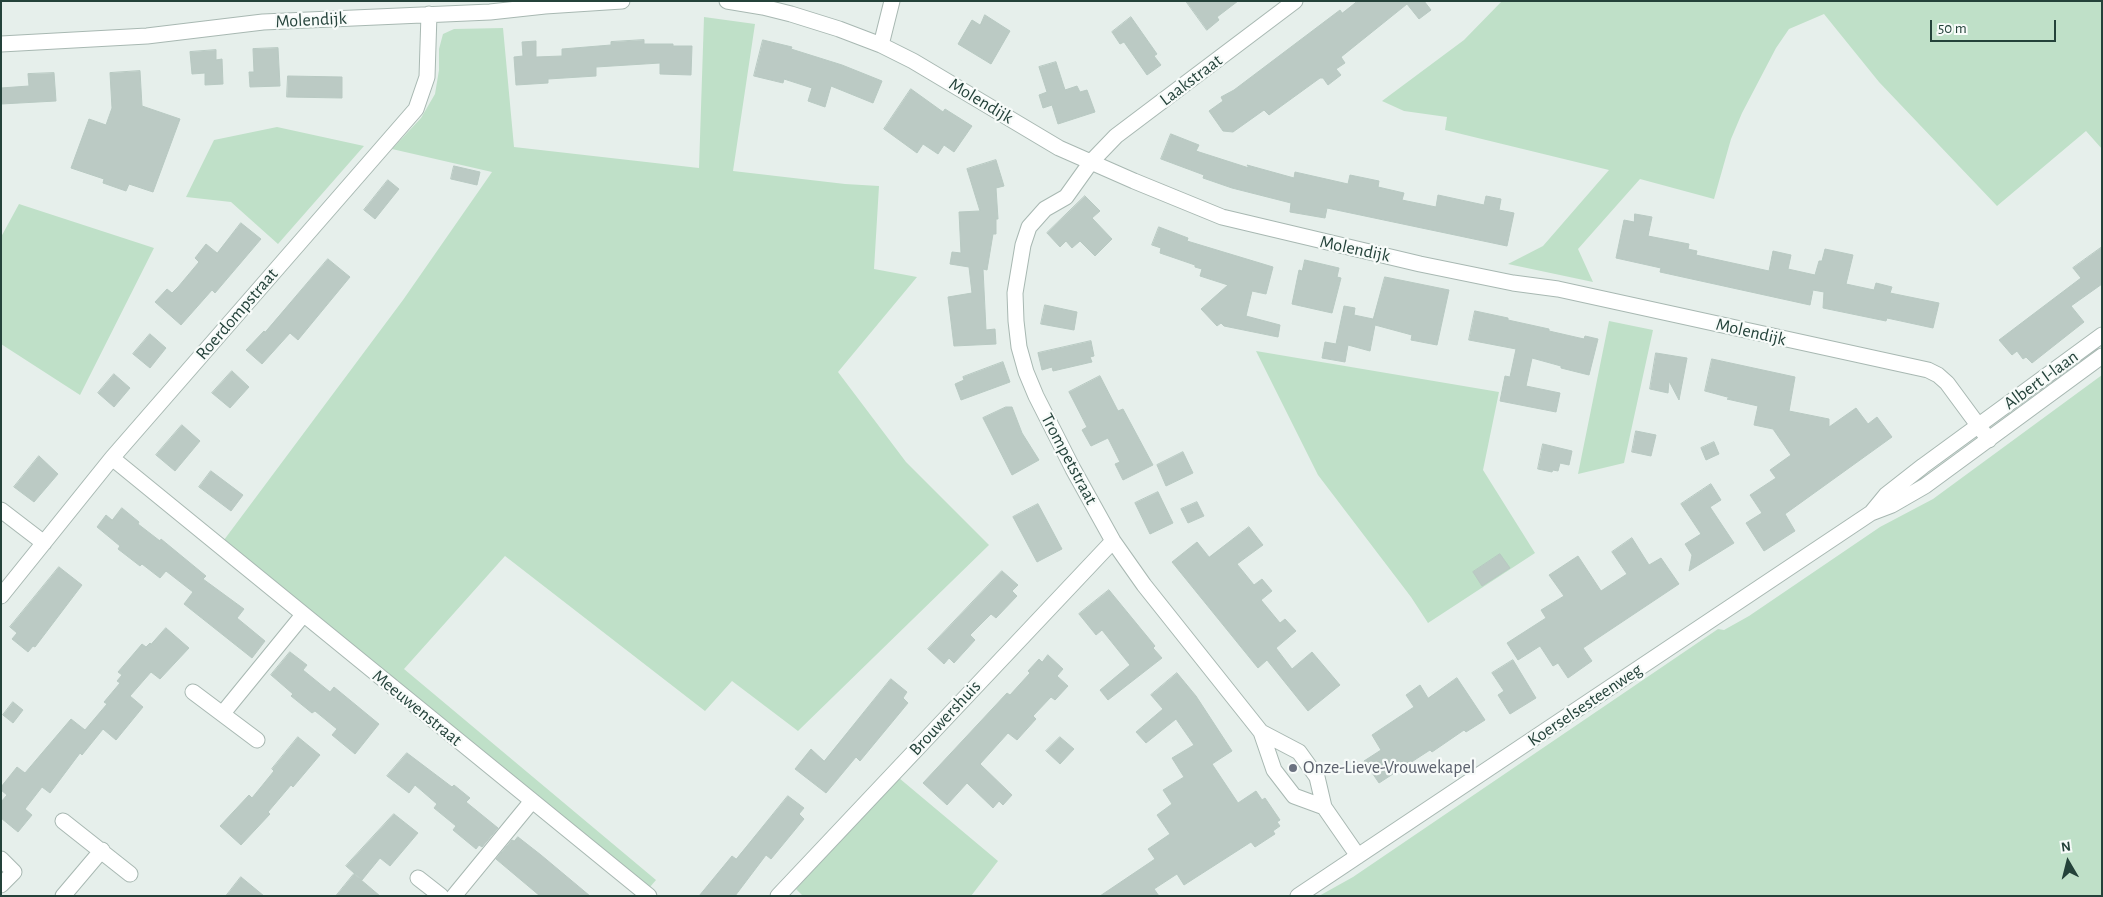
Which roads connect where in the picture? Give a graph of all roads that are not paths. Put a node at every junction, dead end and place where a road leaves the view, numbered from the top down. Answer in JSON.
{"nodes":[{"id":1,"x":622,"y":1,"type":"edge"},
{"id":2,"x":727,"y":1,"type":"edge"},
{"id":3,"x":892,"y":1,"type":"edge"},
{"id":4,"x":1295,"y":1,"type":"edge"},
{"id":5,"x":429,"y":14,"type":"junction"},
{"id":6,"x":1,"y":44,"type":"edge"},
{"id":7,"x":881,"y":45,"type":"junction"},
{"id":8,"x":1091,"y":162,"type":"junction"},
{"id":9,"x":2102,"y":336,"type":"edge"},
{"id":10,"x":2102,"y":356,"type":"edge"},
{"id":11,"x":1979,"y":425,"type":"junction"},
{"id":12,"x":1989,"y":440,"type":"junction"},
{"id":13,"x":112,"y":458,"type":"junction"},
{"id":14,"x":1,"y":510,"type":"edge"},
{"id":15,"x":1871,"y":513,"type":"junction"},
{"id":16,"x":1113,"y":541,"type":"junction"},
{"id":17,"x":44,"y":542,"type":"junction"},
{"id":18,"x":1,"y":596,"type":"edge"},
{"id":19,"x":303,"y":615,"type":"junction"},
{"id":20,"x":192,"y":692,"type":"dead end"},
{"id":21,"x":223,"y":713,"type":"junction"},
{"id":22,"x":1261,"y":732,"type":"junction"},
{"id":23,"x":257,"y":740,"type":"dead end"},
{"id":24,"x":532,"y":800,"type":"junction"},
{"id":25,"x":1324,"y":807,"type":"junction"},
{"id":26,"x":64,"y":821,"type":"dead end"},
{"id":27,"x":102,"y":850,"type":"junction"},
{"id":28,"x":1358,"y":856,"type":"junction"},
{"id":29,"x":1,"y":859,"type":"edge"},
{"id":30,"x":130,"y":874,"type":"dead end"},
{"id":31,"x":418,"y":878,"type":"dead end"},
{"id":32,"x":1,"y":885,"type":"edge"},
{"id":33,"x":63,"y":896,"type":"edge"},
{"id":34,"x":441,"y":896,"type":"edge"},
{"id":35,"x":454,"y":896,"type":"edge"},
{"id":36,"x":649,"y":896,"type":"edge"},
{"id":37,"x":778,"y":896,"type":"edge"},
{"id":38,"x":1298,"y":896,"type":"edge"}],
"edges":[{"from":1,"to":5,"type":"street","name":"Molendijk"},
{"from":2,"to":7,"type":"street","name":"Molendijk"},
{"from":3,"to":7,"type":"street"},
{"from":4,"to":8,"type":"street","name":"Laakstraat"},
{"from":5,"to":6,"type":"street","name":"Molendijk"},
{"from":5,"to":13,"type":"street","name":"Roerdompstraat"},
{"from":7,"to":8,"type":"street","name":"Molendijk"},
{"from":8,"to":11,"type":"street","name":"Molendijk"},
{"from":8,"to":16,"type":"street","name":"Trompetstraat"},
{"from":9,"to":11,"type":"street","name":"Albert I-laan"},
{"from":10,"to":12,"type":"street","name":"Albert I-laan"},
{"from":11,"to":12,"type":"street","name":"Molendijk"},
{"from":11,"to":15,"type":"street","name":"Koerselsesteenweg"},
{"from":12,"to":15,"type":"street","name":"Koerselsesteenweg"},
{"from":13,"to":17,"type":"street","name":"Roerdompstraat"},
{"from":13,"to":19,"type":"street","name":"Meeuwenstraat"},
{"from":14,"to":17,"type":"street"},
{"from":15,"to":28,"type":"street","name":"Koerselsesteenweg"},
{"from":16,"to":22,"type":"street","name":"Trompetstraat"},
{"from":16,"to":37,"type":"street","name":"Brouwershuis"},
{"from":17,"to":18,"type":"street","name":"Roerdompstraat"},
{"from":19,"to":21,"type":"street"},
{"from":19,"to":24,"type":"street","name":"Meeuwenstraat"},
{"from":20,"to":21,"type":"street"},
{"from":21,"to":23,"type":"street"},
{"from":22,"to":25,"type":"street","name":"Trompetstraat"},
{"from":22,"to":25,"type":"street","name":"Trompetstraat"},
{"from":24,"to":35,"type":"street"},
{"from":24,"to":36,"type":"street","name":"Meeuwenstraat"},
{"from":25,"to":28,"type":"street","name":"Trompetstraat"},
{"from":26,"to":27,"type":"street"},
{"from":27,"to":30,"type":"street"},
{"from":27,"to":33,"type":"street"},
{"from":28,"to":38,"type":"street","name":"Koerselsesteenweg"},
{"from":29,"to":32,"type":"street"},
{"from":31,"to":34,"type":"street"}]}
